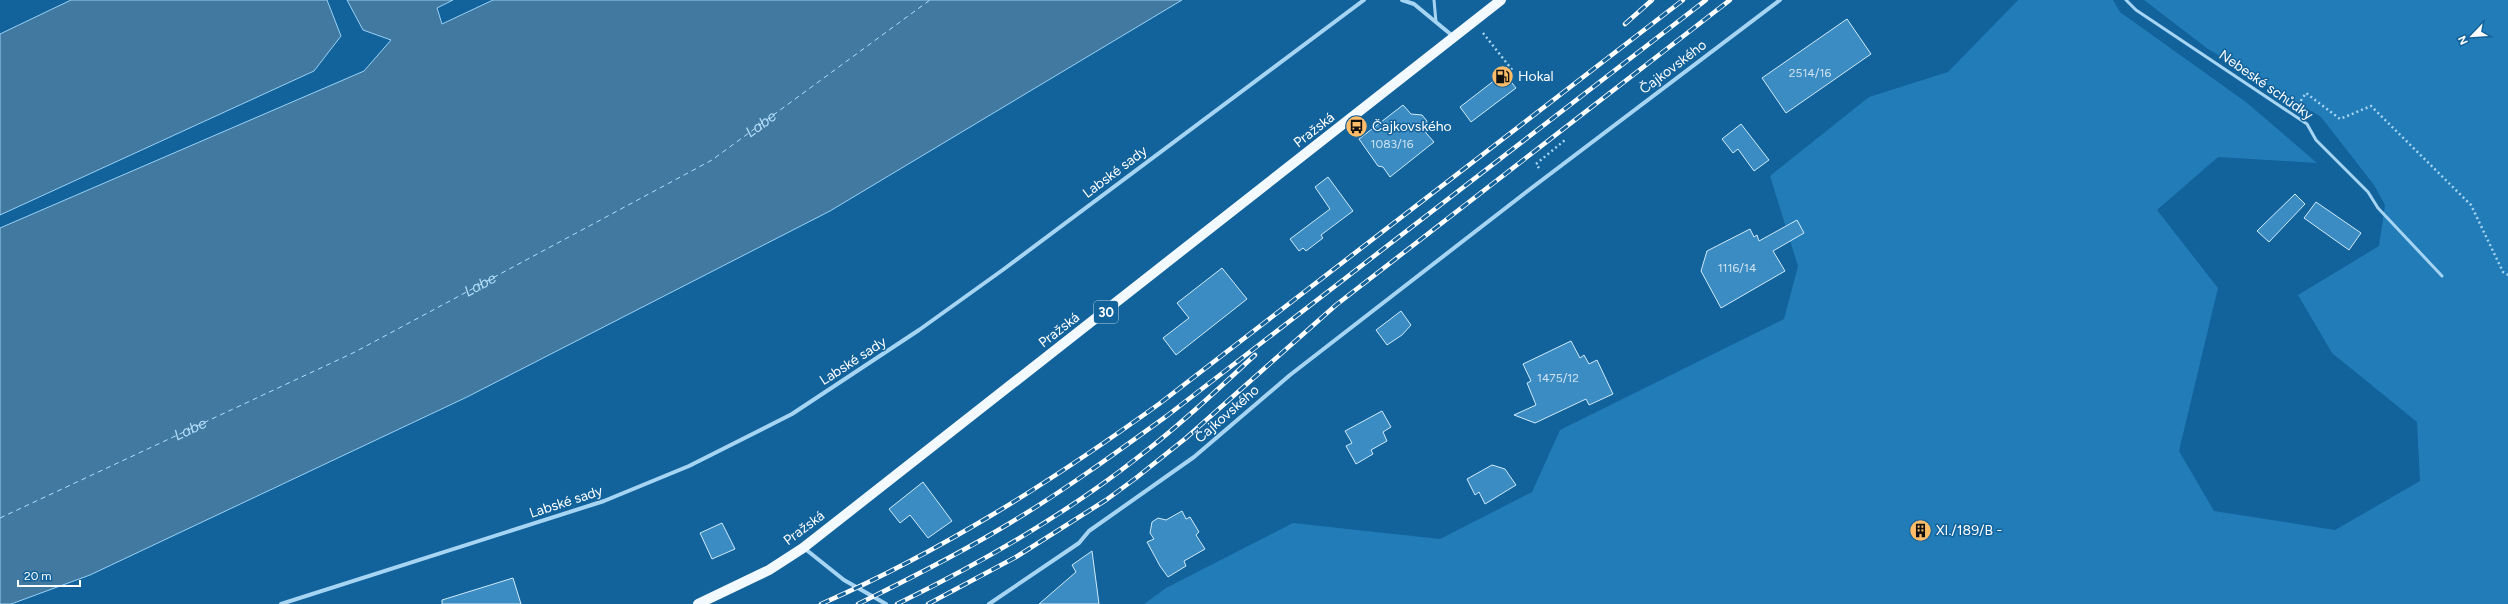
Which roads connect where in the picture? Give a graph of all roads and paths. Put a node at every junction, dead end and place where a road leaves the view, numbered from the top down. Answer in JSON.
{"nodes":[{"id":1,"x":1364,"y":0,"type":"edge"},
{"id":2,"x":1402,"y":0,"type":"edge"},
{"id":3,"x":1434,"y":0,"type":"edge"},
{"id":4,"x":1502,"y":0,"type":"edge"},
{"id":5,"x":1780,"y":0,"type":"edge"},
{"id":6,"x":2126,"y":0,"type":"edge"},
{"id":7,"x":1474,"y":21,"type":"junction"},
{"id":8,"x":1436,"y":22,"type":"junction"},
{"id":9,"x":1454,"y":37,"type":"junction"},
{"id":10,"x":1513,"y":71,"type":"dead end"},
{"id":11,"x":2292,"y":114,"type":"junction"},
{"id":12,"x":1566,"y":140,"type":"dead end"},
{"id":13,"x":1536,"y":164,"type":"dead end"},
{"id":14,"x":2508,"y":275,"type":"edge"},
{"id":15,"x":2442,"y":276,"type":"dead end"},
{"id":16,"x":803,"y":548,"type":"junction"},
{"id":17,"x":281,"y":604,"type":"edge"},
{"id":18,"x":698,"y":604,"type":"edge"},
{"id":19,"x":886,"y":604,"type":"edge"},
{"id":20,"x":989,"y":604,"type":"edge"}],
"edges":[{"from":1,"to":17,"type":"street","name":"Labské sady"},
{"from":2,"to":8,"type":"street"},
{"from":3,"to":8,"type":"lane"},
{"from":4,"to":7,"type":"main road","name":"Pražská","number":"30"},
{"from":5,"to":20,"type":"street","name":"Čajkovského"},
{"from":6,"to":11,"type":"lane","name":"Nebeské schůdky"},
{"from":7,"to":9,"type":"main road","name":"Pražská","number":"30"},
{"from":7,"to":10,"type":"path"},
{"from":8,"to":9,"type":"street"},
{"from":9,"to":16,"type":"main road","name":"Pražská","number":"30"},
{"from":11,"to":14,"type":"path"},
{"from":11,"to":15,"type":"lane","name":"Nebeské schůdky"},
{"from":12,"to":13,"type":"path"},
{"from":16,"to":18,"type":"main road","name":"Pražská","number":"30"},
{"from":16,"to":19,"type":"street"}]}
